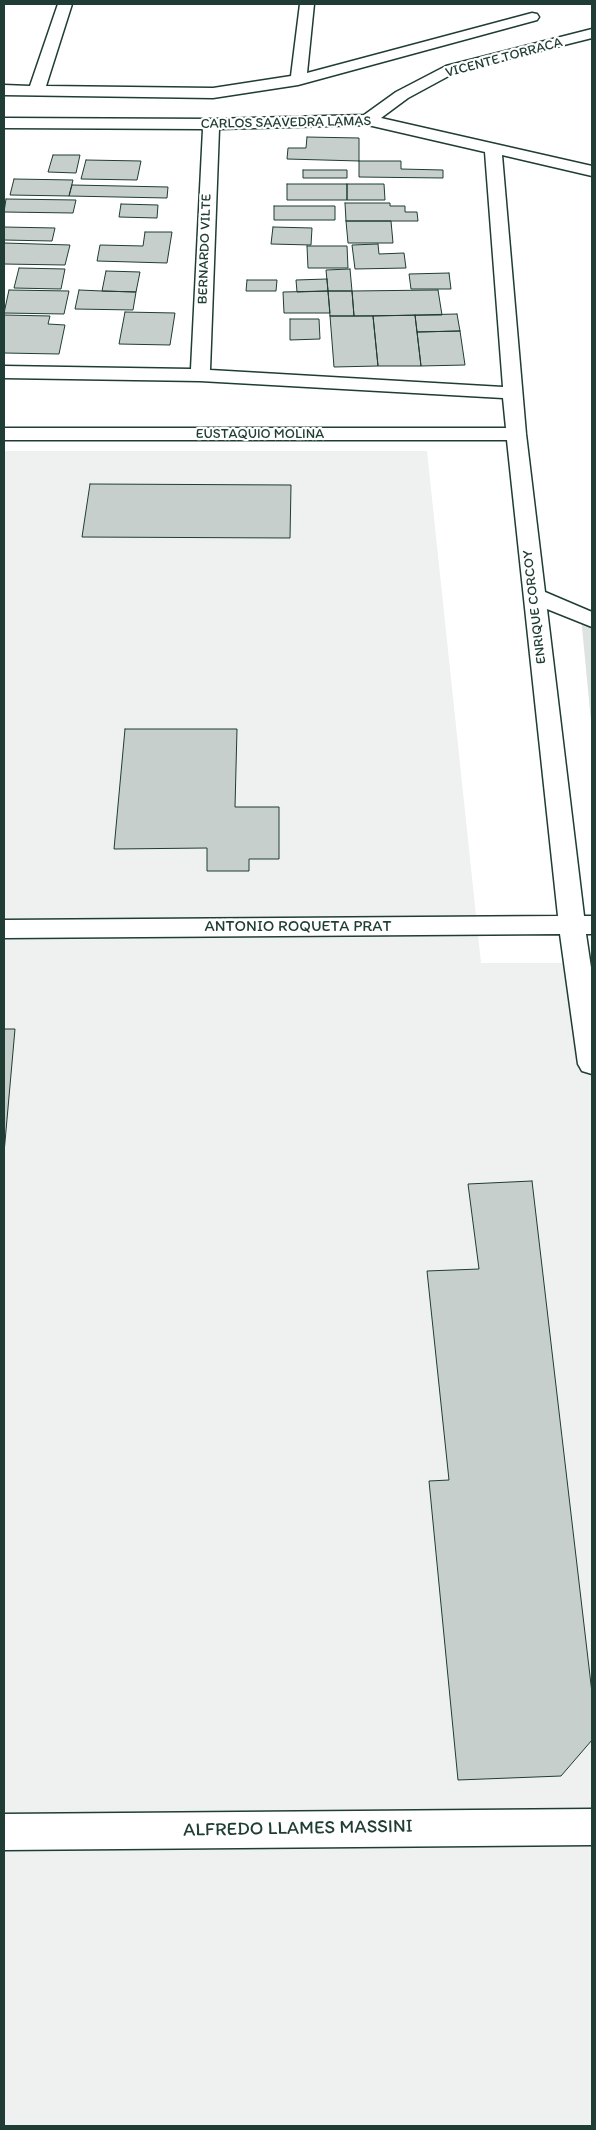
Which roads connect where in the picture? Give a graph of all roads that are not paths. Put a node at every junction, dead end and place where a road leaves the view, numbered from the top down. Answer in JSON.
{"nodes":[{"id":1,"x":65,"y":4,"type":"edge"},
{"id":2,"x":307,"y":4,"type":"edge"},
{"id":3,"x":511,"y":7,"type":"dead end"},
{"id":4,"x":558,"y":30,"type":"dead end"},
{"id":5,"x":592,"y":34,"type":"edge"},
{"id":6,"x":576,"y":38,"type":"junction"},
{"id":7,"x":298,"y":80,"type":"junction"},
{"id":8,"x":4,"y":90,"type":"edge"},
{"id":9,"x":36,"y":91,"type":"junction"},
{"id":10,"x":368,"y":120,"type":"junction"},
{"id":11,"x":4,"y":123,"type":"edge"},
{"id":12,"x":211,"y":124,"type":"junction"},
{"id":13,"x":493,"y":149,"type":"junction"},
{"id":14,"x":592,"y":155,"type":"edge"},
{"id":15,"x":560,"y":164,"type":"junction"},
{"id":16,"x":592,"y":171,"type":"edge"},
{"id":17,"x":4,"y":372,"type":"edge"},
{"id":18,"x":200,"y":374,"type":"junction"},
{"id":19,"x":512,"y":393,"type":"junction"},
{"id":20,"x":4,"y":434,"type":"edge"},
{"id":21,"x":516,"y":434,"type":"junction"},
{"id":22,"x":534,"y":595,"type":"junction"},
{"id":23,"x":592,"y":620,"type":"edge"},
{"id":24,"x":582,"y":925,"type":"edge"},
{"id":25,"x":4,"y":928,"type":"edge"},
{"id":26,"x":592,"y":1064,"type":"edge"},
{"id":27,"x":592,"y":1827,"type":"edge"},
{"id":28,"x":4,"y":1832,"type":"edge"}],
"edges":[{"from":1,"to":9,"type":"street"},
{"from":2,"to":7,"type":"street"},
{"from":3,"to":7,"type":"street"},
{"from":4,"to":6,"type":"street"},
{"from":5,"to":6,"type":"street","name":"VICENTE TORRACA"},
{"from":6,"to":10,"type":"street","name":"VICENTE TORRACA"},
{"from":7,"to":9,"type":"street"},
{"from":8,"to":9,"type":"street"},
{"from":10,"to":12,"type":"street","name":"CARLOS SAAVEDRA LAMAS"},
{"from":10,"to":13,"type":"street","name":"CARLOS SAAVEDRA LAMAS"},
{"from":11,"to":12,"type":"street","name":"CARLOS SAAVEDRA LAMAS"},
{"from":12,"to":18,"type":"street","name":"BERNARDO VILTE"},
{"from":13,"to":15,"type":"street","name":"CARLOS SAAVEDRA LAMAS"},
{"from":13,"to":19,"type":"street","name":"ENRIQUE CORCOY"},
{"from":14,"to":15,"type":"street"},
{"from":15,"to":16,"type":"street","name":"CARLOS SAAVEDRA LAMAS"},
{"from":17,"to":18,"type":"street"},
{"from":18,"to":19,"type":"street"},
{"from":19,"to":21,"type":"street","name":"ENRIQUE CORCOY"},
{"from":20,"to":21,"type":"street","name":"EUSTAQUIO MOLINA"},
{"from":21,"to":22,"type":"street","name":"ENRIQUE CORCOY"},
{"from":22,"to":23,"type":"street"},
{"from":22,"to":24,"type":"street","name":"ENRIQUE CORCOY"},
{"from":24,"to":25,"type":"street","name":"ANTONIO ROQUETA PRAT"},
{"from":24,"to":26,"type":"street","name":"ENRIQUE CORCOY"},
{"from":27,"to":28,"type":"street","name":"ALFREDO LLAMES MASSINI"}]}
